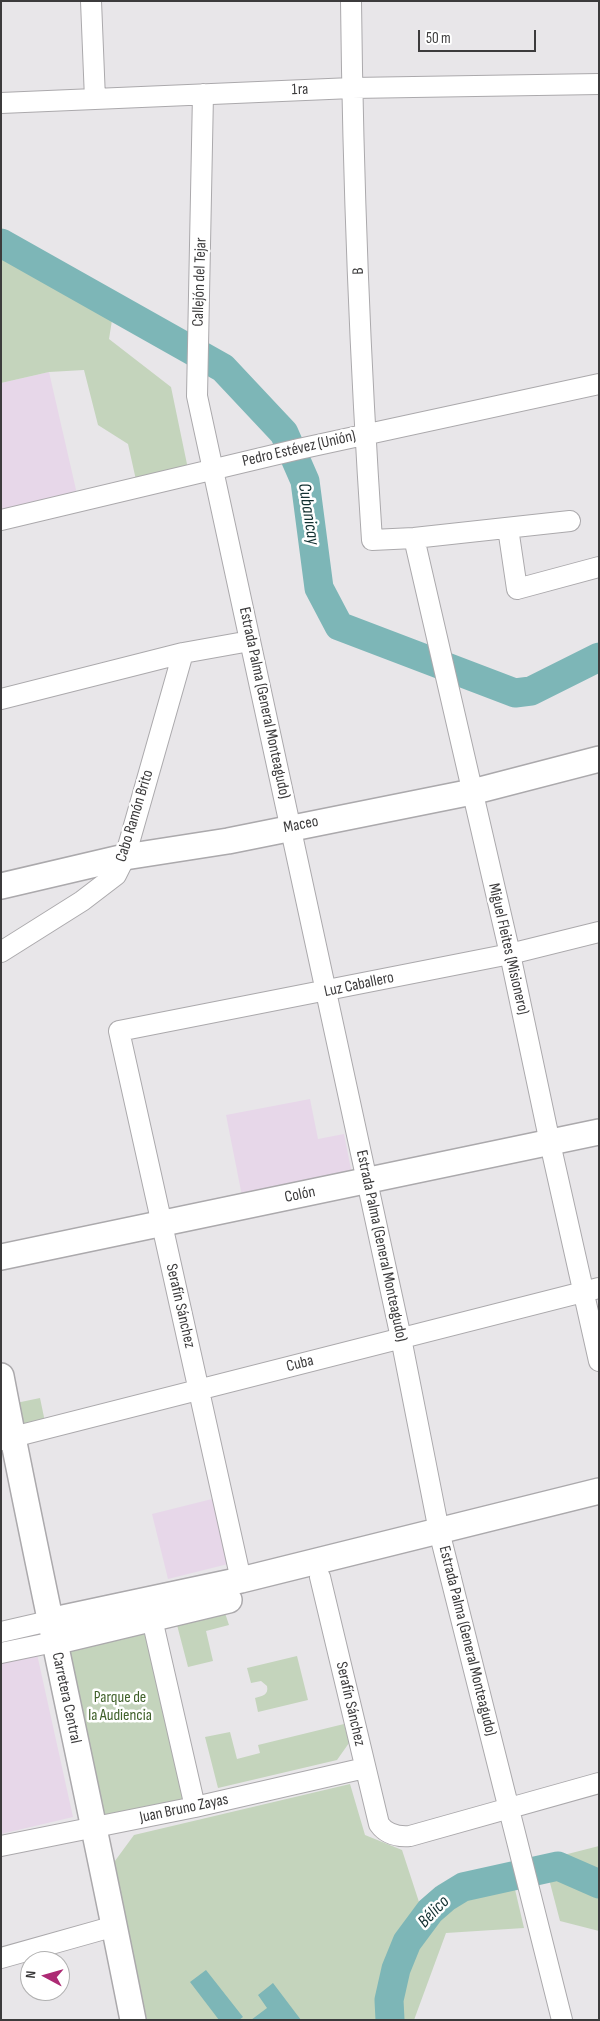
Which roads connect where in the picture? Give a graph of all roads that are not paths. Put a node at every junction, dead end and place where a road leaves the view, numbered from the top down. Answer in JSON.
{"nodes":[{"id":1,"x":92,"y":1,"type":"edge"},
{"id":2,"x":351,"y":1,"type":"edge"},
{"id":3,"x":599,"y":84,"type":"edge"},
{"id":4,"x":352,"y":88,"type":"junction"},
{"id":5,"x":203,"y":94,"type":"junction"},
{"id":6,"x":94,"y":99,"type":"junction"},
{"id":7,"x":1,"y":103,"type":"edge"},
{"id":8,"x":599,"y":384,"type":"edge"},
{"id":9,"x":365,"y":435,"type":"junction"},
{"id":10,"x":213,"y":469,"type":"junction"},
{"id":11,"x":1,"y":520,"type":"edge"},
{"id":12,"x":570,"y":521,"type":"dead end"},
{"id":13,"x":508,"y":528,"type":"junction"},
{"id":14,"x":414,"y":538,"type":"junction"},
{"id":15,"x":599,"y":566,"type":"edge"},
{"id":16,"x":250,"y":640,"type":"junction"},
{"id":17,"x":183,"y":653,"type":"junction"},
{"id":18,"x":1,"y":699,"type":"edge"},
{"id":19,"x":599,"y":759,"type":"edge"},
{"id":20,"x":472,"y":792,"type":"junction"},
{"id":21,"x":290,"y":827,"type":"junction"},
{"id":22,"x":125,"y":857,"type":"junction"},
{"id":23,"x":1,"y":886,"type":"edge"},
{"id":24,"x":599,"y":932,"type":"edge"},
{"id":25,"x":1,"y":952,"type":"edge"},
{"id":26,"x":510,"y":954,"type":"junction"},
{"id":27,"x":327,"y":991,"type":"junction"},
{"id":28,"x":118,"y":1032,"type":"joint"},
{"id":29,"x":599,"y":1132,"type":"edge"},
{"id":30,"x":550,"y":1143,"type":"junction"},
{"id":31,"x":367,"y":1181,"type":"junction"},
{"id":32,"x":162,"y":1224,"type":"junction"},
{"id":33,"x":1,"y":1257,"type":"edge"},
{"id":34,"x":591,"y":1290,"type":"edge"},
{"id":35,"x":401,"y":1338,"type":"junction"},
{"id":36,"x":599,"y":1361,"type":"edge"},
{"id":37,"x":1,"y":1376,"type":"edge"},
{"id":38,"x":198,"y":1390,"type":"junction"},
{"id":39,"x":7,"y":1438,"type":"edge"},
{"id":40,"x":599,"y":1491,"type":"edge"},
{"id":41,"x":599,"y":1508,"type":"edge"},
{"id":42,"x":441,"y":1539,"type":"junction"},
{"id":43,"x":320,"y":1577,"type":"junction"},
{"id":44,"x":241,"y":1580,"type":"junction"},
{"id":45,"x":152,"y":1619,"type":"junction"},
{"id":46,"x":1,"y":1632,"type":"edge"},
{"id":47,"x":52,"y":1632,"type":"junction"},
{"id":48,"x":1,"y":1653,"type":"edge"},
{"id":49,"x":365,"y":1768,"type":"junction"},
{"id":50,"x":599,"y":1783,"type":"edge"},
{"id":51,"x":196,"y":1807,"type":"junction"},
{"id":52,"x":508,"y":1807,"type":"junction"},
{"id":53,"x":95,"y":1828,"type":"junction"},
{"id":54,"x":1,"y":1846,"type":"edge"},
{"id":55,"x":115,"y":1926,"type":"junction"},
{"id":56,"x":1,"y":1958,"type":"edge"},
{"id":57,"x":133,"y":2020,"type":"edge"},
{"id":58,"x":562,"y":2020,"type":"edge"}],
"edges":[{"from":1,"to":6,"type":"street"},
{"from":2,"to":4,"type":"street","name":"B"},
{"from":3,"to":4,"type":"street","name":"1ra"},
{"from":4,"to":5,"type":"street","name":"1ra"},
{"from":4,"to":9,"type":"street","name":"B"},
{"from":5,"to":6,"type":"street","name":"1ra"},
{"from":5,"to":10,"type":"street","name":"Callejón del Tejar"},
{"from":6,"to":7,"type":"street","name":"1ra"},
{"from":8,"to":9,"type":"street","name":"Pedro Estévez (Unión)"},
{"from":9,"to":10,"type":"street","name":"Pedro Estévez (Unión)"},
{"from":9,"to":14,"type":"street","name":"B"},
{"from":10,"to":11,"type":"street","name":"Pedro Estévez (Unión)"},
{"from":10,"to":16,"type":"street","name":"Estrada Palma (General Monteagudo)"},
{"from":12,"to":13,"type":"street"},
{"from":13,"to":14,"type":"street"},
{"from":13,"to":15,"type":"street"},
{"from":14,"to":20,"type":"street","name":"Miguel Fleites (Misionero)"},
{"from":16,"to":17,"type":"street"},
{"from":16,"to":21,"type":"street","name":"Estrada Palma (General Monteagudo)"},
{"from":17,"to":18,"type":"street"},
{"from":17,"to":22,"type":"street","name":"Cabo Ramón Brito"},
{"from":19,"to":20,"type":"main road","name":"Maceo"},
{"from":20,"to":21,"type":"main road","name":"Maceo"},
{"from":20,"to":26,"type":"street","name":"Miguel Fleites (Misionero)"},
{"from":21,"to":22,"type":"main road","name":"Maceo"},
{"from":21,"to":27,"type":"street","name":"Estrada Palma (General Monteagudo)"},
{"from":22,"to":23,"type":"main road","name":"Maceo"},
{"from":22,"to":25,"type":"street","name":"Cabo Ramón Brito"},
{"from":24,"to":26,"type":"street","name":"Luz Caballero"},
{"from":26,"to":27,"type":"street","name":"Luz Caballero"},
{"from":26,"to":30,"type":"street","name":"Miguel Fleites (Misionero)"},
{"from":27,"to":28,"type":"street","name":"Luz Caballero"},
{"from":27,"to":31,"type":"street","name":"Estrada Palma (General Monteagudo)"},
{"from":28,"to":32,"type":"street","name":"Serafín Sánchez"},
{"from":29,"to":30,"type":"main road","name":"Colón"},
{"from":30,"to":31,"type":"main road","name":"Colón"},
{"from":30,"to":34,"type":"street","name":"Miguel Fleites (Misionero)"},
{"from":31,"to":32,"type":"main road","name":"Colón"},
{"from":31,"to":35,"type":"street","name":"Estrada Palma (General Monteagudo)"},
{"from":32,"to":33,"type":"main road","name":"Colón"},
{"from":32,"to":38,"type":"street","name":"Serafín Sánchez"},
{"from":34,"to":35,"type":"street","name":"Cuba"},
{"from":34,"to":36,"type":"street","name":"Miguel Fleites (Misionero)"},
{"from":35,"to":38,"type":"street","name":"Cuba"},
{"from":35,"to":42,"type":"street","name":"Estrada Palma (General Monteagudo)"},
{"from":37,"to":39,"type":"main road","name":"Carretera Central"},
{"from":38,"to":39,"type":"street","name":"Cuba"},
{"from":38,"to":44,"type":"street","name":"Serafín Sánchez"},
{"from":39,"to":47,"type":"main road","name":"Carretera Central"},
{"from":40,"to":42,"type":"main road"},
{"from":41,"to":42,"type":"main road"},
{"from":42,"to":43,"type":"main road"},
{"from":42,"to":44,"type":"main road"},
{"from":42,"to":52,"type":"street","name":"Estrada Palma (General Monteagudo)"},
{"from":43,"to":45,"type":"main road"},
{"from":43,"to":49,"type":"street","name":"Serafín Sánchez"},
{"from":44,"to":47,"type":"main road"},
{"from":45,"to":47,"type":"main road"},
{"from":45,"to":51,"type":"street"},
{"from":46,"to":47,"type":"street"},
{"from":47,"to":48,"type":"street"},
{"from":47,"to":53,"type":"main road","name":"Carretera Central"},
{"from":49,"to":51,"type":"street","name":"Juan Bruno Zayas"},
{"from":49,"to":52,"type":"street","name":"Serafín Sánchez"},
{"from":50,"to":52,"type":"street"},
{"from":51,"to":53,"type":"street","name":"Juan Bruno Zayas"},
{"from":52,"to":58,"type":"street","name":"Estrada Palma (General Monteagudo)"},
{"from":53,"to":54,"type":"street","name":"Juan Bruno Zayas"},
{"from":53,"to":55,"type":"main road","name":"Carretera Central"},
{"from":55,"to":56,"type":"street"},
{"from":55,"to":57,"type":"main road","name":"Carretera Central"}]}
